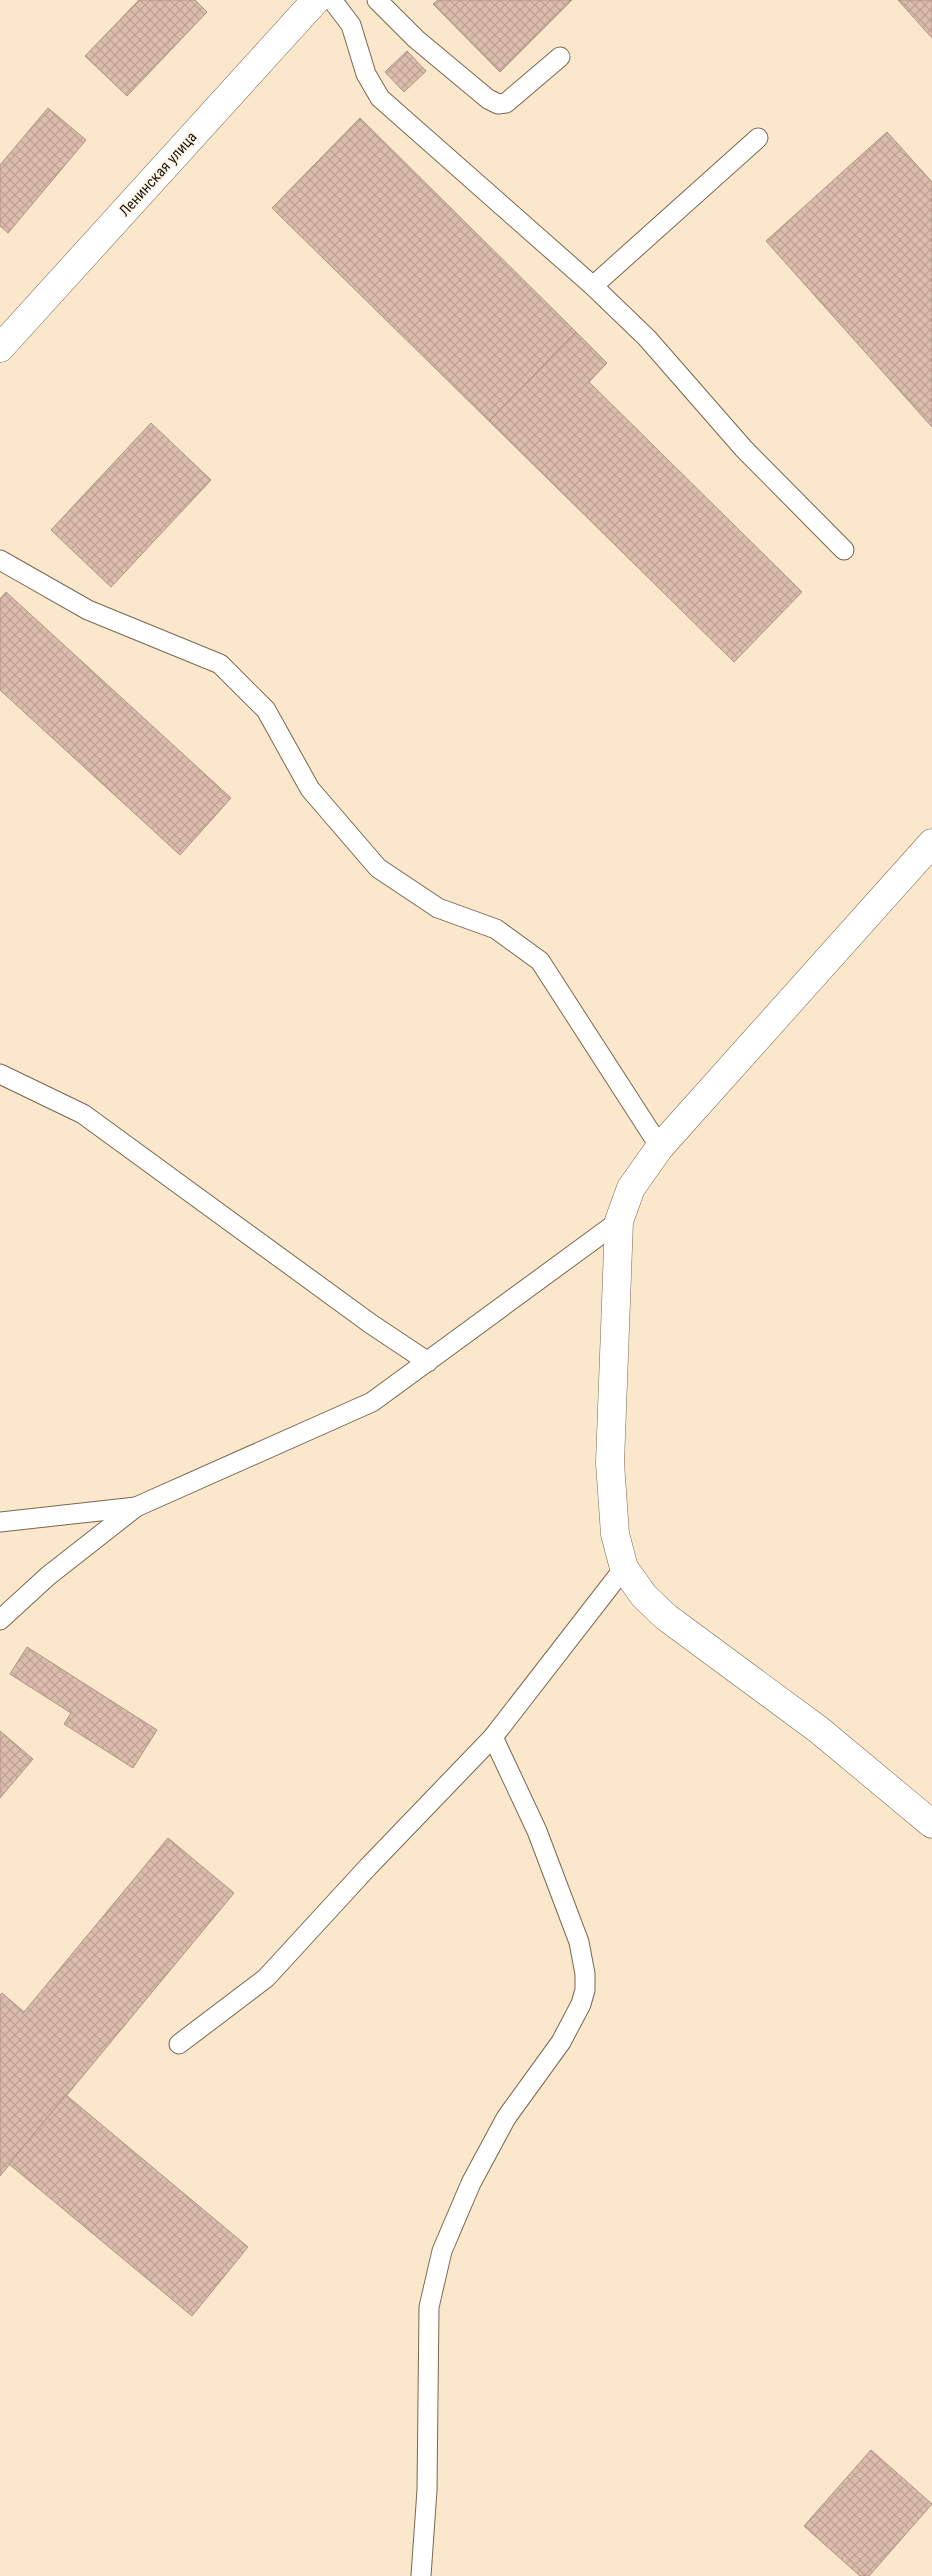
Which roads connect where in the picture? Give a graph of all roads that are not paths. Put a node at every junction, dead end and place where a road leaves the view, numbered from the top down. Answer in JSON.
{"nodes":[{"id":1,"x":316,"y":0,"type":"edge"},
{"id":2,"x":332,"y":0,"type":"edge"},
{"id":3,"x":377,"y":0,"type":"edge"},
{"id":4,"x":560,"y":57,"type":"dead end"},
{"id":5,"x":758,"y":138,"type":"dead end"},
{"id":6,"x":593,"y":286,"type":"junction"},
{"id":7,"x":0,"y":348,"type":"edge"},
{"id":8,"x":844,"y":550,"type":"dead end"},
{"id":9,"x":0,"y":560,"type":"edge"},
{"id":10,"x":932,"y":843,"type":"edge"},
{"id":11,"x":0,"y":1074,"type":"edge"},
{"id":12,"x":660,"y":1147,"type":"junction"},
{"id":13,"x":619,"y":1221,"type":"junction"},
{"id":14,"x":428,"y":1362,"type":"junction"},
{"id":15,"x":136,"y":1507,"type":"junction"},
{"id":16,"x":0,"y":1522,"type":"edge"},
{"id":17,"x":624,"y":1568,"type":"junction"},
{"id":18,"x":0,"y":1620,"type":"edge"},
{"id":19,"x":493,"y":1737,"type":"junction"},
{"id":20,"x":932,"y":1824,"type":"edge"},
{"id":21,"x":179,"y":2044,"type":"dead end"},
{"id":22,"x":421,"y":2576,"type":"edge"}],
"edges":[{"from":1,"to":7,"type":"street","name":"Ленинская улица"},
{"from":2,"to":6,"type":"lane"},
{"from":3,"to":4,"type":"lane"},
{"from":5,"to":6,"type":"lane"},
{"from":6,"to":8,"type":"lane"},
{"from":9,"to":12,"type":"lane"},
{"from":10,"to":12,"type":"street"},
{"from":11,"to":14,"type":"lane"},
{"from":12,"to":13,"type":"street"},
{"from":13,"to":14,"type":"lane"},
{"from":13,"to":17,"type":"street"},
{"from":14,"to":15,"type":"lane"},
{"from":15,"to":16,"type":"lane"},
{"from":15,"to":18,"type":"lane"},
{"from":17,"to":19,"type":"lane"},
{"from":17,"to":20,"type":"street"},
{"from":19,"to":21,"type":"lane"},
{"from":19,"to":22,"type":"lane"}]}
